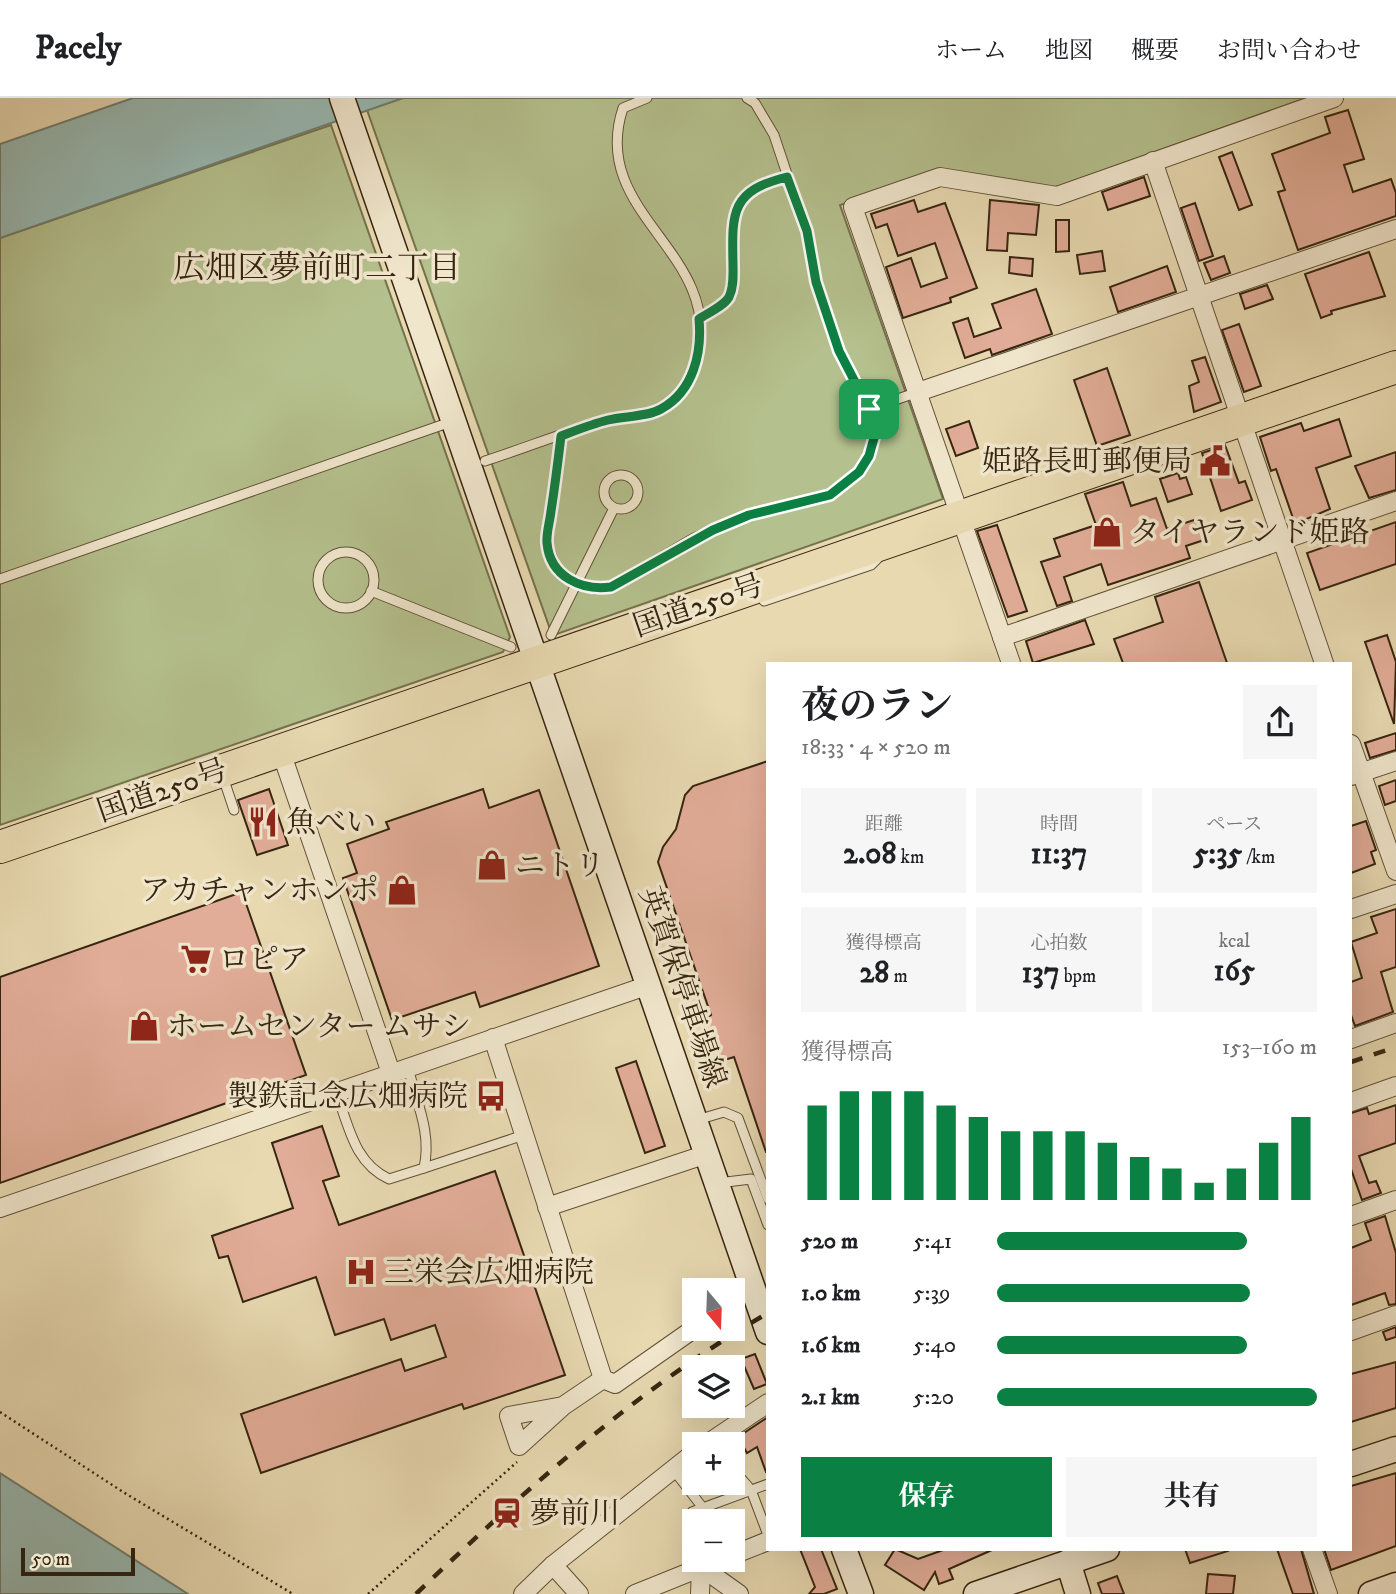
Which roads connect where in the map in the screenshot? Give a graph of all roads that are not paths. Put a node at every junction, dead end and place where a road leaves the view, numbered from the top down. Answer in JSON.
{"nodes":[{"id":1,"x":342,"y":98,"type":"edge"},
{"id":2,"x":647,"y":98,"type":"edge"},
{"id":3,"x":747,"y":98,"type":"edge"},
{"id":4,"x":1334,"y":98,"type":"edge"},
{"id":5,"x":1153,"y":161,"type":"junction"},
{"id":6,"x":787,"y":177,"type":"junction"},
{"id":7,"x":1396,"y":229,"type":"edge"},
{"id":8,"x":1199,"y":296,"type":"junction"},
{"id":9,"x":699,"y":319,"type":"junction"},
{"id":10,"x":1396,"y":367,"type":"edge"},
{"id":11,"x":918,"y":392,"type":"junction"},
{"id":12,"x":869,"y":409,"type":"junction"},
{"id":13,"x":1241,"y":421,"type":"junction"},
{"id":14,"x":442,"y":425,"type":"dead end"},
{"id":15,"x":561,"y":436,"type":"junction"},
{"id":16,"x":485,"y":461,"type":"dead end"},
{"id":17,"x":1396,"y":501,"type":"edge"},
{"id":18,"x":614,"y":508,"type":"dead end"},
{"id":19,"x":960,"y":516,"type":"junction"},
{"id":20,"x":903,"y":536,"type":"junction"},
{"id":21,"x":1282,"y":541,"type":"junction"},
{"id":22,"x":0,"y":579,"type":"edge"},
{"id":23,"x":576,"y":584,"type":"junction"},
{"id":24,"x":371,"y":591,"type":"junction"},
{"id":25,"x":752,"y":605,"type":"dead end"},
{"id":26,"x":1002,"y":638,"type":"junction"},
{"id":27,"x":533,"y":648,"type":"junction"},
{"id":28,"x":1011,"y":662,"type":"edge"},
{"id":29,"x":1324,"y":662,"type":"edge"},
{"id":30,"x":280,"y":749,"type":"junction"},
{"id":31,"x":1352,"y":750,"type":"edge"},
{"id":32,"x":1396,"y":761,"type":"edge"},
{"id":33,"x":1356,"y":775,"type":"edge"},
{"id":34,"x":225,"y":783,"type":"dead end"},
{"id":35,"x":234,"y":810,"type":"dead end"},
{"id":36,"x":0,"y":847,"type":"edge"},
{"id":37,"x":1396,"y":871,"type":"edge"},
{"id":38,"x":1396,"y":894,"type":"edge"},
{"id":39,"x":1352,"y":909,"type":"edge"},
{"id":40,"x":649,"y":985,"type":"junction"},
{"id":41,"x":1396,"y":1023,"type":"edge"},
{"id":42,"x":493,"y":1038,"type":"junction"},
{"id":43,"x":1352,"y":1039,"type":"edge"},
{"id":44,"x":400,"y":1070,"type":"junction"},
{"id":45,"x":1396,"y":1086,"type":"edge"},
{"id":46,"x":336,"y":1092,"type":"junction"},
{"id":47,"x":1352,"y":1102,"type":"edge"},
{"id":48,"x":695,"y":1120,"type":"junction"},
{"id":49,"x":524,"y":1135,"type":"junction"},
{"id":50,"x":706,"y":1154,"type":"junction"},
{"id":51,"x":424,"y":1168,"type":"junction"},
{"id":52,"x":717,"y":1183,"type":"junction"},
{"id":53,"x":766,"y":1194,"type":"edge"},
{"id":54,"x":1396,"y":1200,"type":"edge"},
{"id":55,"x":547,"y":1207,"type":"junction"},
{"id":56,"x":0,"y":1208,"type":"edge"},
{"id":57,"x":1352,"y":1216,"type":"edge"},
{"id":58,"x":766,"y":1220,"type":"edge"},
{"id":59,"x":739,"y":1278,"type":"edge"},
{"id":60,"x":746,"y":1299,"type":"edge"},
{"id":61,"x":1396,"y":1315,"type":"edge"},
{"id":62,"x":766,"y":1329,"type":"edge"},
{"id":63,"x":1352,"y":1331,"type":"edge"},
{"id":64,"x":682,"y":1337,"type":"edge"},
{"id":65,"x":603,"y":1378,"type":"junction"},
{"id":66,"x":766,"y":1404,"type":"edge"},
{"id":67,"x":563,"y":1406,"type":"junction"},
{"id":68,"x":725,"y":1432,"type":"edge"},
{"id":69,"x":1396,"y":1449,"type":"edge"},
{"id":70,"x":682,"y":1461,"type":"edge"},
{"id":71,"x":1352,"y":1464,"type":"edge"},
{"id":72,"x":672,"y":1468,"type":"junction"},
{"id":73,"x":745,"y":1483,"type":"edge"},
{"id":74,"x":766,"y":1485,"type":"edge"},
{"id":75,"x":751,"y":1490,"type":"junction"},
{"id":76,"x":697,"y":1509,"type":"edge"},
{"id":77,"x":701,"y":1509,"type":"edge"},
{"id":78,"x":766,"y":1530,"type":"edge"},
{"id":79,"x":766,"y":1542,"type":"edge"},
{"id":80,"x":745,"y":1550,"type":"edge"},
{"id":81,"x":845,"y":1551,"type":"edge"},
{"id":82,"x":1095,"y":1551,"type":"edge"},
{"id":83,"x":1313,"y":1551,"type":"edge"},
{"id":84,"x":1065,"y":1556,"type":"edge"},
{"id":85,"x":553,"y":1565,"type":"junction"},
{"id":86,"x":689,"y":1572,"type":"edge"},
{"id":87,"x":712,"y":1572,"type":"edge"},
{"id":88,"x":725,"y":1572,"type":"edge"},
{"id":89,"x":523,"y":1594,"type":"edge"},
{"id":90,"x":579,"y":1594,"type":"edge"},
{"id":91,"x":635,"y":1594,"type":"edge"},
{"id":92,"x":700,"y":1594,"type":"edge"},
{"id":93,"x":739,"y":1594,"type":"edge"},
{"id":94,"x":861,"y":1594,"type":"edge"},
{"id":95,"x":976,"y":1594,"type":"edge"},
{"id":96,"x":1078,"y":1594,"type":"edge"},
{"id":97,"x":1328,"y":1594,"type":"edge"}],
"edges":[{"from":1,"to":27,"type":"street","name":"英賀保停車場線"},
{"from":2,"to":9,"type":"lane"},
{"from":3,"to":6,"type":"lane"},
{"from":4,"to":5,"type":"street"},
{"from":5,"to":8,"type":"street"},
{"from":5,"to":11,"type":"street"},
{"from":6,"to":9,"type":"lane"},
{"from":6,"to":12,"type":"lane"},
{"from":7,"to":8,"type":"street"},
{"from":8,"to":11,"type":"street"},
{"from":8,"to":13,"type":"street"},
{"from":9,"to":15,"type":"lane"},
{"from":10,"to":13,"type":"highway","name":"国道250号"},
{"from":11,"to":12,"type":"lane"},
{"from":11,"to":19,"type":"street"},
{"from":12,"to":23,"type":"lane"},
{"from":13,"to":19,"type":"highway","name":"国道250号"},
{"from":13,"to":21,"type":"street"},
{"from":14,"to":22,"type":"lane"},
{"from":15,"to":16,"type":"lane"},
{"from":15,"to":23,"type":"lane"},
{"from":17,"to":21,"type":"street"},
{"from":18,"to":23,"type":"lane"},
{"from":19,"to":20,"type":"highway","name":"国道250号"},
{"from":19,"to":26,"type":"street"},
{"from":20,"to":25,"type":"lane"},
{"from":20,"to":27,"type":"highway","name":"国道250号"},
{"from":21,"to":26,"type":"street"},
{"from":21,"to":29,"type":"street"},
{"from":23,"to":27,"type":"lane"},
{"from":24,"to":24,"type":"lane"},
{"from":24,"to":27,"type":"lane"},
{"from":26,"to":28,"type":"street"},
{"from":27,"to":30,"type":"highway","name":"国道250号"},
{"from":27,"to":40,"type":"street","name":"英賀保停車場線"},
{"from":30,"to":36,"type":"highway","name":"国道250号"},
{"from":30,"to":44,"type":"street"},
{"from":31,"to":33,"type":"street"},
{"from":32,"to":33,"type":"street"},
{"from":33,"to":37,"type":"street"},
{"from":34,"to":35,"type":"lane"},
{"from":38,"to":39,"type":"street"},
{"from":40,"to":42,"type":"street"},
{"from":40,"to":48,"type":"street","name":"英賀保停車場線"},
{"from":41,"to":43,"type":"street"},
{"from":42,"to":44,"type":"street"},
{"from":42,"to":49,"type":"street"},
{"from":44,"to":46,"type":"street"},
{"from":44,"to":51,"type":"lane"},
{"from":45,"to":47,"type":"street"},
{"from":46,"to":51,"type":"lane"},
{"from":46,"to":56,"type":"street"},
{"from":48,"to":50,"type":"street","name":"英賀保停車場線"},
{"from":48,"to":53,"type":"lane"},
{"from":49,"to":51,"type":"lane"},
{"from":49,"to":55,"type":"street"},
{"from":50,"to":52,"type":"street","name":"英賀保停車場線"},
{"from":50,"to":55,"type":"street"},
{"from":52,"to":58,"type":"lane"},
{"from":52,"to":59,"type":"street","name":"英賀保停車場線"},
{"from":54,"to":57,"type":"street"},
{"from":55,"to":65,"type":"street"},
{"from":60,"to":62,"type":"street","name":"英賀保停車場線"},
{"from":61,"to":63,"type":"street"},
{"from":64,"to":65,"type":"street"},
{"from":65,"to":67,"type":"street"},
{"from":66,"to":68,"type":"street"},
{"from":67,"to":67,"type":"street"},
{"from":69,"to":71,"type":"street"},
{"from":70,"to":72,"type":"street"},
{"from":72,"to":76,"type":"lane"},
{"from":72,"to":85,"type":"street"},
{"from":73,"to":75,"type":"lane"},
{"from":74,"to":75,"type":"lane"},
{"from":75,"to":77,"type":"lane"},
{"from":75,"to":78,"type":"lane"},
{"from":79,"to":80,"type":"street"},
{"from":81,"to":94,"type":"street"},
{"from":82,"to":84,"type":"street"},
{"from":83,"to":97,"type":"street"},
{"from":84,"to":95,"type":"street"},
{"from":84,"to":96,"type":"street"},
{"from":85,"to":89,"type":"street"},
{"from":85,"to":90,"type":"street"},
{"from":86,"to":91,"type":"street"},
{"from":87,"to":92,"type":"street"},
{"from":88,"to":93,"type":"street"}]}
